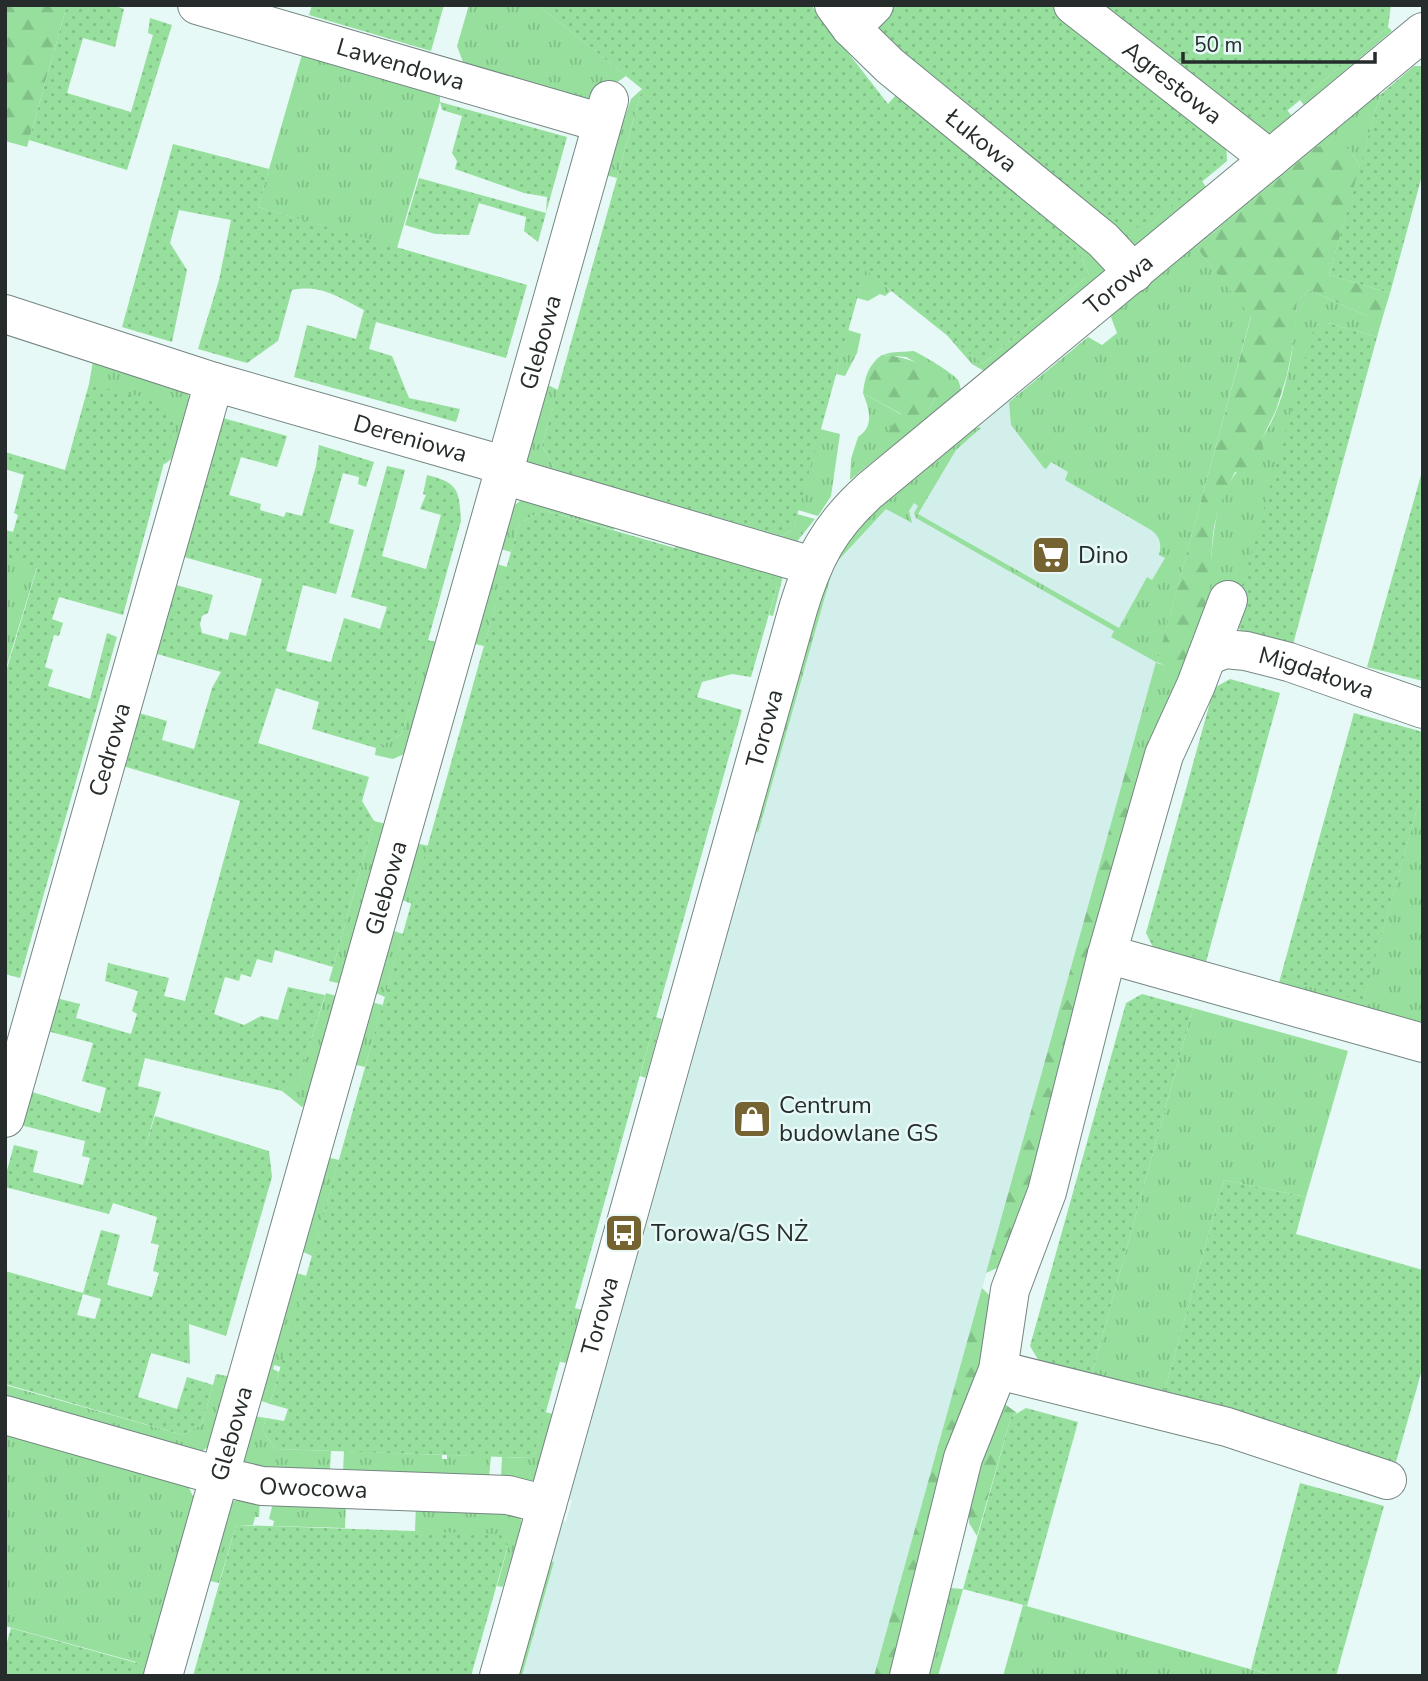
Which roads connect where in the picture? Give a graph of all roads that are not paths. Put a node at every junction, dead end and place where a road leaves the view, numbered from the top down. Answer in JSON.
{"nodes":[{"id":1,"x":197,"y":5,"type":"edge"},
{"id":2,"x":1073,"y":5,"type":"edge"},
{"id":3,"x":853,"y":13,"type":"edge"},
{"id":4,"x":1423,"y":32,"type":"edge"},
{"id":5,"x":606,"y":111,"type":"joint"},
{"id":6,"x":1270,"y":159,"type":"junction"},
{"id":7,"x":1134,"y":273,"type":"junction"},
{"id":8,"x":5,"y":314,"type":"edge"},
{"id":9,"x":214,"y":382,"type":"junction"},
{"id":10,"x":505,"y":470,"type":"junction"},
{"id":11,"x":812,"y":566,"type":"junction"},
{"id":12,"x":1228,"y":600,"type":"dead end"},
{"id":13,"x":1208,"y":656,"type":"junction"},
{"id":14,"x":1423,"y":709,"type":"edge"},
{"id":15,"x":1107,"y":954,"type":"junction"},
{"id":16,"x":1423,"y":1043,"type":"edge"},
{"id":17,"x":5,"y":1118,"type":"edge"},
{"id":18,"x":998,"y":1370,"type":"junction"},
{"id":19,"x":5,"y":1415,"type":"edge"},
{"id":20,"x":219,"y":1476,"type":"junction"},
{"id":21,"x":1387,"y":1480,"type":"dead end"},
{"id":22,"x":547,"y":1505,"type":"junction"},
{"id":23,"x":163,"y":1676,"type":"edge"},
{"id":24,"x":499,"y":1676,"type":"edge"},
{"id":25,"x":909,"y":1676,"type":"edge"}],
"edges":[{"from":1,"to":5,"type":"street","name":"Lawendowa"},
{"from":2,"to":6,"type":"street","name":"Agrestowa"},
{"from":3,"to":7,"type":"street","name":"Łukowa"},
{"from":4,"to":6,"type":"street","name":"Torowa"},
{"from":5,"to":10,"type":"street","name":"Glebowa"},
{"from":6,"to":7,"type":"street","name":"Torowa"},
{"from":7,"to":11,"type":"street","name":"Torowa"},
{"from":8,"to":9,"type":"street","name":"Dereniowa"},
{"from":9,"to":10,"type":"street","name":"Dereniowa"},
{"from":9,"to":17,"type":"street","name":"Cedrowa"},
{"from":10,"to":11,"type":"street","name":"Dereniowa"},
{"from":10,"to":20,"type":"street","name":"Glebowa"},
{"from":11,"to":22,"type":"street","name":"Torowa"},
{"from":12,"to":13,"type":"street"},
{"from":13,"to":14,"type":"street","name":"Migdałowa"},
{"from":13,"to":15,"type":"street"},
{"from":15,"to":16,"type":"street"},
{"from":15,"to":18,"type":"street"},
{"from":18,"to":21,"type":"street"},
{"from":18,"to":25,"type":"street"},
{"from":19,"to":20,"type":"street","name":"Owocowa"},
{"from":20,"to":22,"type":"street","name":"Owocowa"},
{"from":20,"to":23,"type":"street","name":"Glebowa"},
{"from":22,"to":24,"type":"street","name":"Torowa"}]}
